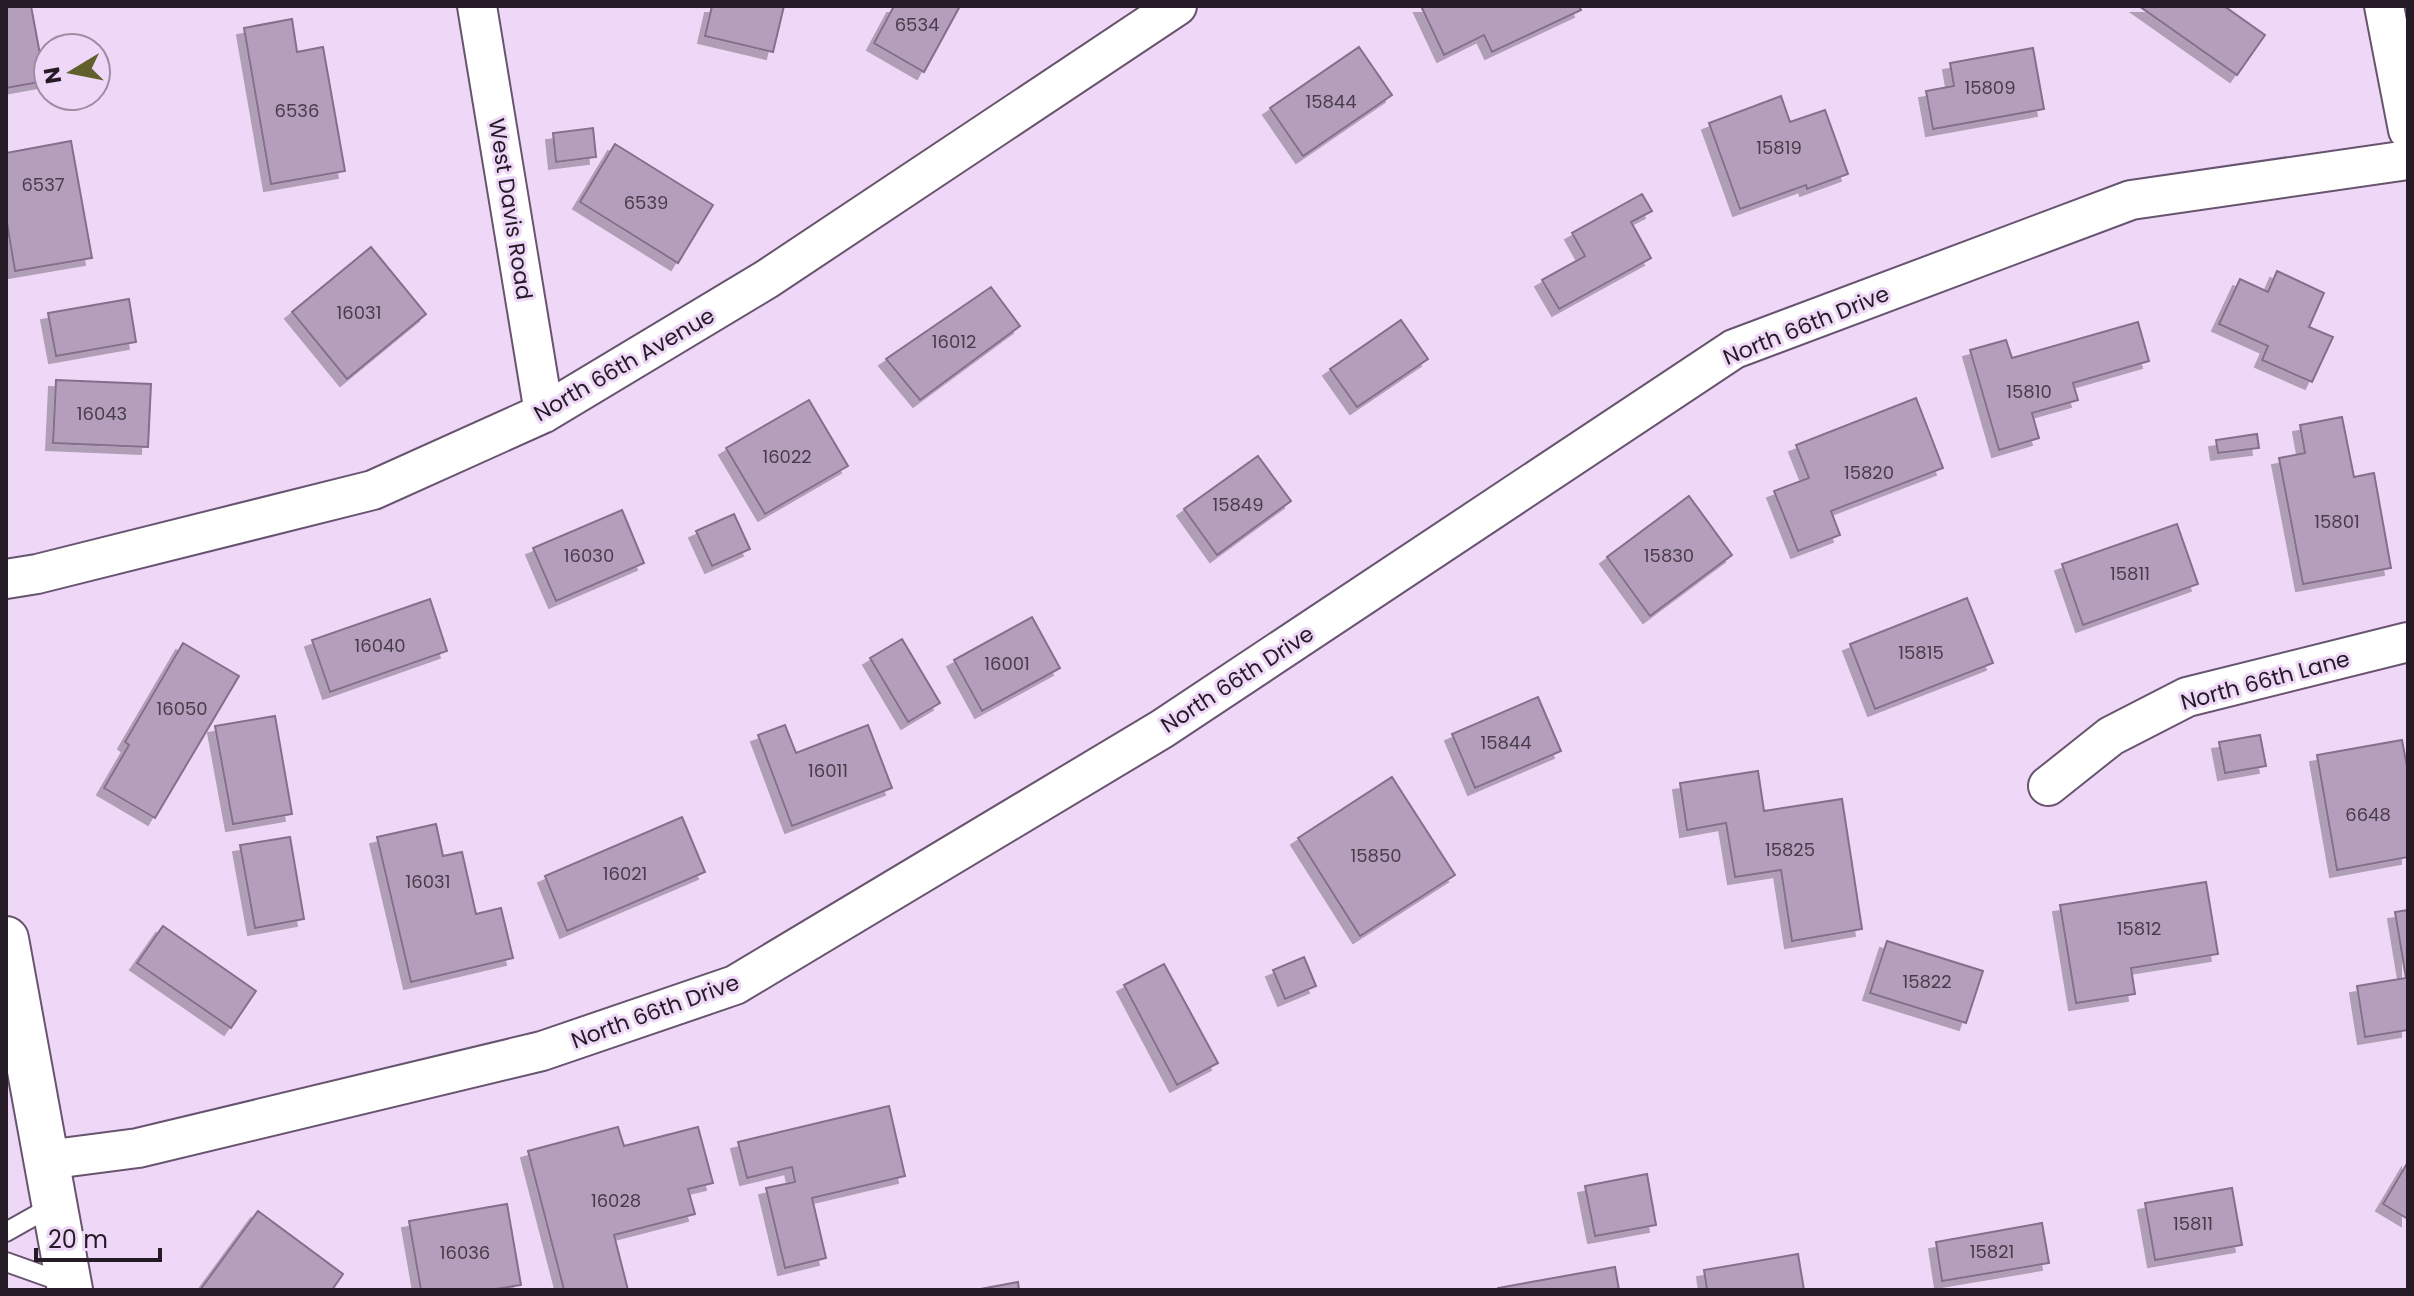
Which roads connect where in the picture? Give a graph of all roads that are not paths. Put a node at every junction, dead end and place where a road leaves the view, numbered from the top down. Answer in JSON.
{"nodes":[{"id":1,"x":477,"y":6,"type":"edge"},
{"id":2,"x":1177,"y":6,"type":"edge"},
{"id":3,"x":2384,"y":6,"type":"edge"},
{"id":4,"x":2408,"y":130,"type":"edge"},
{"id":5,"x":2408,"y":160,"type":"edge"},
{"id":6,"x":544,"y":413,"type":"junction"},
{"id":7,"x":6,"y":579,"type":"edge"},
{"id":8,"x":2408,"y":642,"type":"edge"},
{"id":9,"x":2048,"y":786,"type":"dead end"},
{"id":10,"x":6,"y":939,"type":"edge"},
{"id":11,"x":46,"y":1160,"type":"junction"},
{"id":12,"x":54,"y":1205,"type":"junction"},
{"id":13,"x":6,"y":1232,"type":"edge"},
{"id":14,"x":6,"y":1262,"type":"edge"},
{"id":15,"x":70,"y":1287,"type":"edge"}],
"edges":[{"from":1,"to":6,"type":"street","name":"West Davis Road"},
{"from":2,"to":6,"type":"street","name":"North 66th Avenue"},
{"from":3,"to":4,"type":"street"},
{"from":5,"to":11,"type":"street","name":"North 66th Drive"},
{"from":6,"to":7,"type":"street","name":"North 66th Avenue"},
{"from":8,"to":9,"type":"street","name":"North 66th Lane"},
{"from":10,"to":11,"type":"street"},
{"from":11,"to":12,"type":"street"},
{"from":12,"to":13,"type":"lane"},
{"from":12,"to":15,"type":"street"},
{"from":14,"to":15,"type":"lane"}]}
